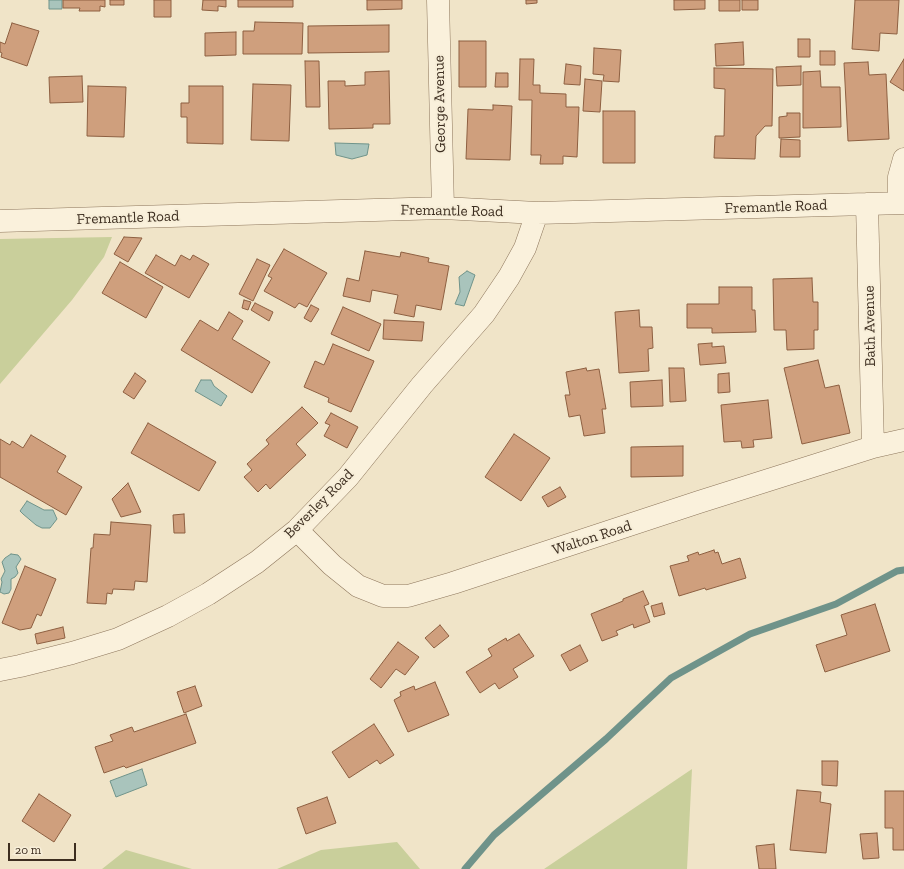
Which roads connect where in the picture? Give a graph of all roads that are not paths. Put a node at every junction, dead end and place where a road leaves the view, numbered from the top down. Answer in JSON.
{"nodes":[{"id":1,"x":438,"y":0,"type":"edge"},
{"id":2,"x":904,"y":159,"type":"edge"},
{"id":3,"x":901,"y":203,"type":"edge"},
{"id":4,"x":867,"y":204,"type":"junction"},
{"id":5,"x":443,"y":208,"type":"junction"},
{"id":6,"x":537,"y":214,"type":"junction"},
{"id":7,"x":0,"y":221,"type":"edge"},
{"id":8,"x":904,"y":440,"type":"edge"},
{"id":9,"x":873,"y":448,"type":"junction"},
{"id":10,"x":297,"y":530,"type":"junction"},
{"id":11,"x":0,"y":670,"type":"edge"}],
"edges":[{"from":1,"to":5,"type":"street","name":"George Avenue"},
{"from":2,"to":3,"type":"street"},
{"from":3,"to":4,"type":"street","name":"Fremantle Road"},
{"from":4,"to":6,"type":"street","name":"Fremantle Road"},
{"from":4,"to":9,"type":"street","name":"Bath Avenue"},
{"from":5,"to":6,"type":"street","name":"Fremantle Road"},
{"from":5,"to":7,"type":"street","name":"Fremantle Road"},
{"from":6,"to":10,"type":"street","name":"Beverley Road"},
{"from":8,"to":9,"type":"street","name":"Walton Road"},
{"from":9,"to":10,"type":"street","name":"Walton Road"},
{"from":10,"to":11,"type":"street","name":"Beverley Road"}]}
